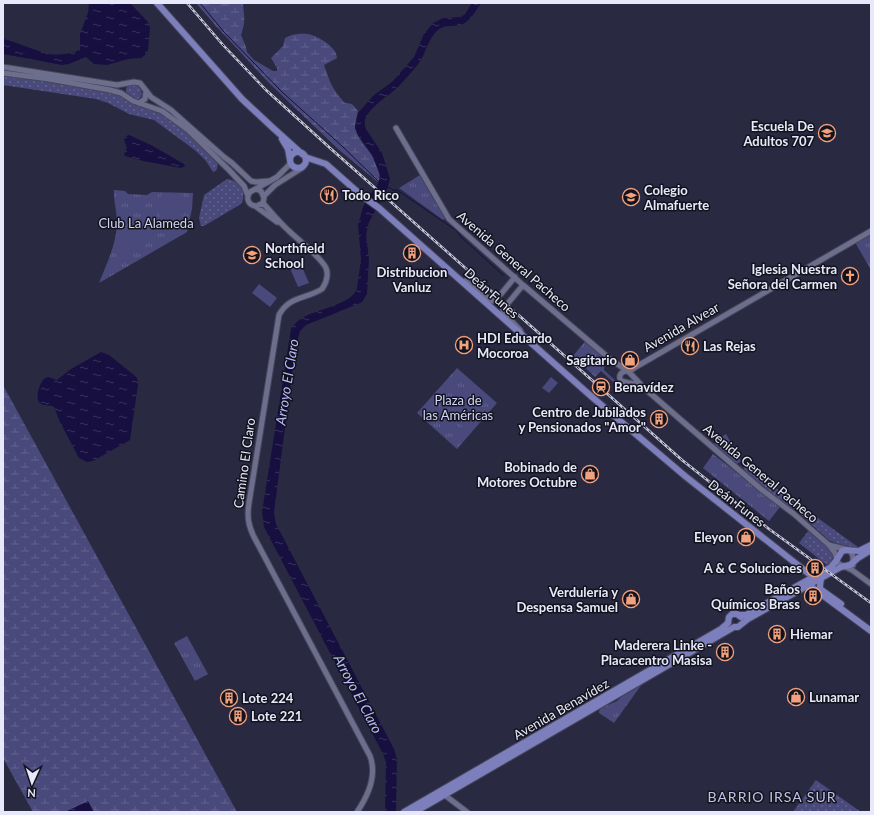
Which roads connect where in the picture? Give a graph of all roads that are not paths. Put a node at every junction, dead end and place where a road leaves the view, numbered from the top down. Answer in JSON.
{"nodes":[{"id":1,"x":157,"y":3,"type":"edge"},
{"id":2,"x":3,"y":67,"type":"edge"},
{"id":3,"x":3,"y":73,"type":"edge"},
{"id":4,"x":129,"y":84,"type":"junction"},
{"id":5,"x":146,"y":91,"type":"junction"},
{"id":6,"x":126,"y":97,"type":"junction"},
{"id":7,"x":139,"y":103,"type":"junction"},
{"id":8,"x":272,"y":127,"type":"junction"},
{"id":9,"x":396,"y":128,"type":"dead end"},
{"id":10,"x":304,"y":155,"type":"junction"},
{"id":11,"x":290,"y":162,"type":"junction"},
{"id":12,"x":322,"y":163,"type":"junction"},
{"id":13,"x":303,"y":166,"type":"junction"},
{"id":14,"x":269,"y":181,"type":"junction"},
{"id":15,"x":256,"y":190,"type":"junction"},
{"id":16,"x":248,"y":196,"type":"junction"},
{"id":17,"x":264,"y":196,"type":"junction"},
{"id":18,"x":263,"y":203,"type":"junction"},
{"id":19,"x":255,"y":206,"type":"junction"},
{"id":20,"x":288,"y":230,"type":"junction"},
{"id":21,"x":871,"y":231,"type":"edge"},
{"id":22,"x":458,"y":277,"type":"junction"},
{"id":23,"x":515,"y":277,"type":"junction"},
{"id":24,"x":523,"y":285,"type":"junction"},
{"id":25,"x":520,"y":333,"type":"junction"},
{"id":26,"x":610,"y":358,"type":"junction"},
{"id":27,"x":629,"y":372,"type":"junction"},
{"id":28,"x":620,"y":375,"type":"junction"},
{"id":29,"x":628,"y":382,"type":"junction"},
{"id":30,"x":643,"y":386,"type":"junction"},
{"id":31,"x":829,"y":545,"type":"junction"},
{"id":32,"x":871,"y":545,"type":"edge"},
{"id":33,"x":849,"y":550,"type":"junction"},
{"id":34,"x":871,"y":550,"type":"edge"},
{"id":35,"x":837,"y":560,"type":"junction"},
{"id":36,"x":853,"y":562,"type":"junction"},
{"id":37,"x":845,"y":566,"type":"junction"},
{"id":38,"x":858,"y":575,"type":"junction"},
{"id":39,"x":813,"y":577,"type":"junction"},
{"id":40,"x":821,"y":579,"type":"junction"},
{"id":41,"x":871,"y":584,"type":"edge"},
{"id":42,"x":808,"y":586,"type":"junction"},
{"id":43,"x":739,"y":615,"type":"junction"},
{"id":44,"x":728,"y":623,"type":"junction"},
{"id":45,"x":740,"y":624,"type":"junction"},
{"id":46,"x":871,"y":626,"type":"edge"},
{"id":47,"x":734,"y":628,"type":"junction"},
{"id":48,"x":871,"y":631,"type":"edge"},
{"id":49,"x":443,"y":794,"type":"junction"},
{"id":50,"x":358,"y":811,"type":"edge"},
{"id":51,"x":404,"y":812,"type":"edge"},
{"id":52,"x":415,"y":812,"type":"edge"},
{"id":53,"x":467,"y":812,"type":"edge"}],
"edges":[{"from":1,"to":8,"type":"main road"},
{"from":2,"to":4,"type":"street"},
{"from":3,"to":6,"type":"street"},
{"from":4,"to":5,"type":"street"},
{"from":4,"to":6,"type":"street"},
{"from":5,"to":7,"type":"street"},
{"from":5,"to":14,"type":"street"},
{"from":6,"to":7,"type":"street"},
{"from":7,"to":16,"type":"street"},
{"from":8,"to":10,"type":"main road"},
{"from":8,"to":11,"type":"main road"},
{"from":9,"to":23,"type":"street","name":"Avenida General Pacheco"},
{"from":10,"to":11,"type":"main road"},
{"from":10,"to":12,"type":"main road","name":"Deán Funes"},
{"from":10,"to":13,"type":"main road"},
{"from":11,"to":13,"type":"main road"},
{"from":11,"to":14,"type":"street"},
{"from":12,"to":13,"type":"main road"},
{"from":12,"to":22,"type":"main road","name":"Deán Funes"},
{"from":13,"to":17,"type":"street"},
{"from":14,"to":15,"type":"street"},
{"from":15,"to":16,"type":"street"},
{"from":15,"to":17,"type":"street"},
{"from":16,"to":19,"type":"street"},
{"from":17,"to":18,"type":"street"},
{"from":18,"to":19,"type":"street"},
{"from":18,"to":20,"type":"street","name":"Camino El Claro"},
{"from":19,"to":20,"type":"street","name":"Camino El Claro"},
{"from":20,"to":50,"type":"street","name":"Camino El Claro"},
{"from":21,"to":27,"type":"street","name":"Avenida Alvear"},
{"from":22,"to":23,"type":"street"},
{"from":22,"to":25,"type":"main road","name":"Deán Funes"},
{"from":23,"to":24,"type":"street","name":"Avenida General Pacheco"},
{"from":24,"to":25,"type":"street"},
{"from":24,"to":26,"type":"street","name":"Avenida General Pacheco"},
{"from":25,"to":39,"type":"main road","name":"Deán Funes"},
{"from":26,"to":27,"type":"street","name":"Avenida General Pacheco"},
{"from":26,"to":28,"type":"street"},
{"from":27,"to":28,"type":"street"},
{"from":27,"to":29,"type":"street"},
{"from":27,"to":30,"type":"street","name":"Avenida General Pacheco"},
{"from":28,"to":29,"type":"street"},
{"from":29,"to":30,"type":"street","name":"Avenida General Pacheco"},
{"from":30,"to":31,"type":"street","name":"Avenida General Pacheco"},
{"from":31,"to":33,"type":"street","name":"Avenida General Pacheco"},
{"from":31,"to":35,"type":"street","name":"Avenida General Pacheco"},
{"from":32,"to":33,"type":"main road"},
{"from":33,"to":35,"type":"main road"},
{"from":33,"to":36,"type":"street"},
{"from":34,"to":36,"type":"main road"},
{"from":35,"to":37,"type":"street","name":"Avenida General Pacheco"},
{"from":35,"to":39,"type":"main road"},
{"from":36,"to":37,"type":"main road"},
{"from":36,"to":38,"type":"street"},
{"from":37,"to":38,"type":"street","name":"Avenida General Pacheco"},
{"from":37,"to":40,"type":"main road"},
{"from":38,"to":41,"type":"street","name":"Avenida General Pacheco"},
{"from":39,"to":43,"type":"main road"},
{"from":40,"to":42,"type":"main road"},
{"from":40,"to":46,"type":"main road"},
{"from":42,"to":45,"type":"main road"},
{"from":42,"to":48,"type":"main road"},
{"from":43,"to":44,"type":"main road"},
{"from":43,"to":45,"type":"main road"},
{"from":44,"to":47,"type":"main road"},
{"from":44,"to":49,"type":"main road","name":"Avenida Benavídez"},
{"from":45,"to":47,"type":"main road"},
{"from":47,"to":49,"type":"main road","name":"Avenida Benavídez"},
{"from":49,"to":51,"type":"main road","name":"Avenida Benavídez"},
{"from":49,"to":52,"type":"main road","name":"Avenida Benavídez"},
{"from":49,"to":53,"type":"street"}]}
